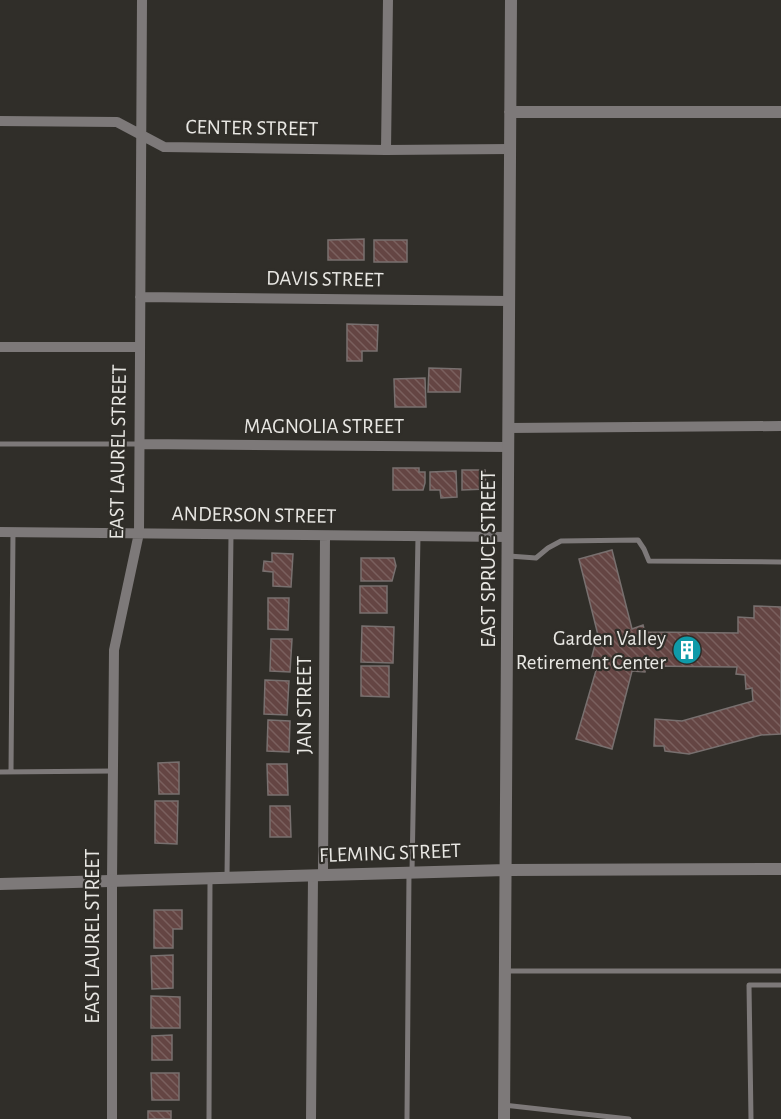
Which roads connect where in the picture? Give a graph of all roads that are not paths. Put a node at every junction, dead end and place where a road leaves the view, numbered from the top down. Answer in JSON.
{"nodes":[{"id":1,"x":142,"y":0,"type":"edge"},
{"id":2,"x":388,"y":0,"type":"edge"},
{"id":3,"x":511,"y":0,"type":"edge"},
{"id":4,"x":510,"y":112,"type":"junction"},
{"id":5,"x":781,"y":112,"type":"edge"},
{"id":6,"x":0,"y":121,"type":"edge"},
{"id":7,"x":141,"y":135,"type":"junction"},
{"id":8,"x":510,"y":149,"type":"junction"},
{"id":9,"x":386,"y":150,"type":"junction"},
{"id":10,"x":140,"y":297,"type":"junction"},
{"id":11,"x":509,"y":301,"type":"junction"},
{"id":12,"x":0,"y":347,"type":"edge"},
{"id":13,"x":140,"y":347,"type":"junction"},
{"id":14,"x":781,"y":426,"type":"edge"},
{"id":15,"x":508,"y":428,"type":"junction"},
{"id":16,"x":0,"y":444,"type":"edge"},
{"id":17,"x":139,"y":444,"type":"junction"},
{"id":18,"x":508,"y":447,"type":"junction"},
{"id":19,"x":0,"y":532,"type":"edge"},
{"id":20,"x":14,"y":532,"type":"junction"},
{"id":21,"x":139,"y":533,"type":"junction"},
{"id":22,"x":231,"y":534,"type":"junction"},
{"id":23,"x":324,"y":536,"type":"junction"},
{"id":24,"x":418,"y":536,"type":"junction"},
{"id":25,"x":507,"y":537,"type":"junction"},
{"id":26,"x":507,"y":556,"type":"junction"},
{"id":27,"x":781,"y":562,"type":"edge"},
{"id":28,"x":113,"y":771,"type":"junction"},
{"id":29,"x":0,"y":772,"type":"edge"},
{"id":30,"x":11,"y":772,"type":"junction"},
{"id":31,"x":781,"y":869,"type":"edge"},
{"id":32,"x":506,"y":870,"type":"junction"},
{"id":33,"x":410,"y":872,"type":"junction"},
{"id":34,"x":318,"y":875,"type":"junction"},
{"id":35,"x":210,"y":878,"type":"junction"},
{"id":36,"x":226,"y":878,"type":"junction"},
{"id":37,"x":112,"y":881,"type":"junction"},
{"id":38,"x":0,"y":884,"type":"edge"},
{"id":39,"x":506,"y":971,"type":"junction"},
{"id":40,"x":781,"y":971,"type":"edge"},
{"id":41,"x":781,"y":985,"type":"edge"},
{"id":42,"x":504,"y":1105,"type":"junction"},
{"id":43,"x":112,"y":1119,"type":"edge"},
{"id":44,"x":209,"y":1119,"type":"edge"},
{"id":45,"x":311,"y":1119,"type":"edge"},
{"id":46,"x":407,"y":1119,"type":"edge"},
{"id":47,"x":504,"y":1119,"type":"edge"},
{"id":48,"x":629,"y":1119,"type":"edge"},
{"id":49,"x":752,"y":1119,"type":"edge"}],
"edges":[{"from":1,"to":7,"type":"street","name":"EAST LAUREL STREET"},
{"from":2,"to":9,"type":"street"},
{"from":3,"to":4,"type":"street","name":"EAST SPRUCE STREET"},
{"from":4,"to":5,"type":"street"},
{"from":4,"to":8,"type":"street","name":"EAST SPRUCE STREET"},
{"from":6,"to":7,"type":"street","name":"CENTER STREET"},
{"from":7,"to":9,"type":"street","name":"CENTER STREET"},
{"from":7,"to":10,"type":"street","name":"EAST LAUREL STREET"},
{"from":8,"to":9,"type":"street","name":"CENTER STREET"},
{"from":8,"to":11,"type":"street","name":"EAST SPRUCE STREET"},
{"from":10,"to":11,"type":"street","name":"DAVIS STREET"},
{"from":10,"to":13,"type":"street","name":"EAST LAUREL STREET"},
{"from":11,"to":15,"type":"street","name":"EAST SPRUCE STREET"},
{"from":12,"to":13,"type":"street"},
{"from":13,"to":17,"type":"street","name":"EAST LAUREL STREET"},
{"from":14,"to":15,"type":"street"},
{"from":15,"to":18,"type":"street","name":"EAST SPRUCE STREET"},
{"from":16,"to":17,"type":"lane"},
{"from":17,"to":18,"type":"street","name":"MAGNOLIA STREET"},
{"from":17,"to":21,"type":"street","name":"EAST LAUREL STREET"},
{"from":18,"to":25,"type":"street","name":"EAST SPRUCE STREET"},
{"from":19,"to":20,"type":"street","name":"ANDERSON STREET"},
{"from":20,"to":21,"type":"street","name":"ANDERSON STREET"},
{"from":20,"to":30,"type":"lane"},
{"from":21,"to":22,"type":"street","name":"ANDERSON STREET"},
{"from":21,"to":28,"type":"street","name":"EAST LAUREL STREET"},
{"from":22,"to":23,"type":"street","name":"ANDERSON STREET"},
{"from":22,"to":36,"type":"lane"},
{"from":23,"to":24,"type":"street","name":"ANDERSON STREET"},
{"from":23,"to":34,"type":"street","name":"JAN STREET"},
{"from":24,"to":25,"type":"street","name":"ANDERSON STREET"},
{"from":24,"to":33,"type":"lane"},
{"from":25,"to":26,"type":"street","name":"EAST SPRUCE STREET"},
{"from":26,"to":27,"type":"lane"},
{"from":26,"to":32,"type":"street","name":"EAST SPRUCE STREET"},
{"from":28,"to":30,"type":"lane"},
{"from":28,"to":37,"type":"street","name":"EAST LAUREL STREET"},
{"from":29,"to":30,"type":"lane"},
{"from":31,"to":32,"type":"street","name":"FLEMING STREET"},
{"from":32,"to":33,"type":"street","name":"FLEMING STREET"},
{"from":32,"to":39,"type":"street","name":"EAST SPRUCE STREET"},
{"from":33,"to":34,"type":"street","name":"FLEMING STREET"},
{"from":33,"to":46,"type":"lane"},
{"from":34,"to":36,"type":"street","name":"FLEMING STREET"},
{"from":34,"to":45,"type":"street","name":"JAN STREET"},
{"from":35,"to":36,"type":"street","name":"FLEMING STREET"},
{"from":35,"to":37,"type":"street","name":"FLEMING STREET"},
{"from":35,"to":44,"type":"lane"},
{"from":37,"to":38,"type":"street","name":"FLEMING STREET"},
{"from":37,"to":43,"type":"street","name":"EAST LAUREL STREET"},
{"from":39,"to":40,"type":"lane"},
{"from":39,"to":42,"type":"street","name":"EAST SPRUCE STREET"},
{"from":41,"to":49,"type":"lane"},
{"from":42,"to":47,"type":"street","name":"EAST SPRUCE STREET"},
{"from":42,"to":48,"type":"lane"}]}
